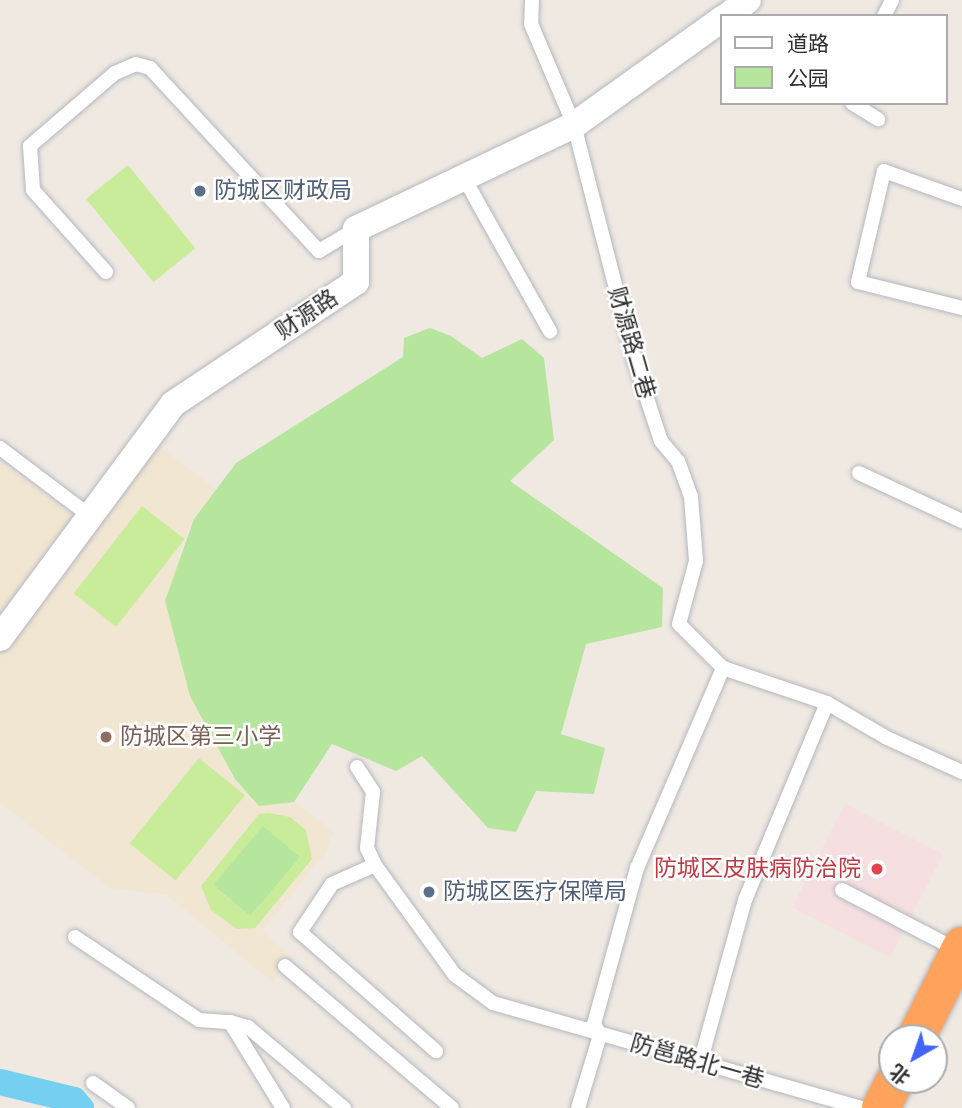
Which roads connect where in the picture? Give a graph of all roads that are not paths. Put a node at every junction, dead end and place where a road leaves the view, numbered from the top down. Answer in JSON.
{"nodes":[{"id":1,"x":532,"y":0,"type":"edge"},
{"id":2,"x":748,"y":0,"type":"edge"},
{"id":3,"x":730,"y":14,"type":"edge"},
{"id":4,"x":720,"y":20,"type":"edge"},
{"id":5,"x":855,"y":105,"type":"edge"},
{"id":6,"x":878,"y":119,"type":"dead end"},
{"id":7,"x":574,"y":125,"type":"junction"},
{"id":8,"x":464,"y":177,"type":"junction"},
{"id":9,"x":962,"y":199,"type":"edge"},
{"id":10,"x":356,"y":229,"type":"junction"},
{"id":11,"x":106,"y":272,"type":"dead end"},
{"id":12,"x":962,"y":308,"type":"edge"},
{"id":13,"x":550,"y":331,"type":"dead end"},
{"id":14,"x":0,"y":448,"type":"edge"},
{"id":15,"x":859,"y":473,"type":"dead end"},
{"id":16,"x":90,"y":516,"type":"junction"},
{"id":17,"x":962,"y":521,"type":"edge"},
{"id":18,"x":0,"y":638,"type":"edge"},
{"id":19,"x":723,"y":667,"type":"junction"},
{"id":20,"x":827,"y":703,"type":"junction"},
{"id":21,"x":357,"y":767,"type":"dead end"},
{"id":22,"x":962,"y":772,"type":"edge"},
{"id":23,"x":375,"y":865,"type":"junction"},
{"id":24,"x":842,"y":890,"type":"dead end"},
{"id":25,"x":75,"y":937,"type":"dead end"},
{"id":26,"x":961,"y":950,"type":"edge"},
{"id":27,"x":285,"y":966,"type":"dead end"},
{"id":28,"x":230,"y":1022,"type":"junction"},
{"id":29,"x":923,"y":1024,"type":"edge"},
{"id":30,"x":600,"y":1035,"type":"junction"},
{"id":31,"x":436,"y":1051,"type":"dead end"},
{"id":32,"x":701,"y":1063,"type":"junction"},
{"id":33,"x":93,"y":1083,"type":"dead end"},
{"id":34,"x":128,"y":1108,"type":"edge"},
{"id":35,"x":283,"y":1108,"type":"edge"},
{"id":36,"x":344,"y":1108,"type":"edge"},
{"id":37,"x":452,"y":1108,"type":"edge"},
{"id":38,"x":578,"y":1108,"type":"edge"},
{"id":39,"x":862,"y":1108,"type":"edge"}],
"edges":[{"from":1,"to":7,"type":"lane","name":"财源路二巷"},
{"from":2,"to":3,"type":"street"},
{"from":4,"to":7,"type":"street"},
{"from":5,"to":6,"type":"lane"},
{"from":7,"to":8,"type":"street"},
{"from":7,"to":19,"type":"lane","name":"财源路二巷"},
{"from":8,"to":10,"type":"street"},
{"from":8,"to":13,"type":"lane"},
{"from":9,"to":12,"type":"lane"},
{"from":10,"to":11,"type":"lane"},
{"from":10,"to":16,"type":"street","name":"财源路"},
{"from":14,"to":16,"type":"lane"},
{"from":15,"to":17,"type":"lane"},
{"from":16,"to":18,"type":"street","name":"财源路"},
{"from":19,"to":20,"type":"lane"},
{"from":19,"to":30,"type":"lane"},
{"from":20,"to":22,"type":"lane"},
{"from":20,"to":32,"type":"lane"},
{"from":21,"to":23,"type":"lane"},
{"from":23,"to":30,"type":"lane","name":"防邕路北一巷"},
{"from":23,"to":31,"type":"lane"},
{"from":24,"to":26,"type":"lane"},
{"from":25,"to":28,"type":"lane"},
{"from":26,"to":29,"type":"highway"},
{"from":27,"to":37,"type":"lane"},
{"from":28,"to":35,"type":"lane"},
{"from":28,"to":36,"type":"lane"},
{"from":30,"to":32,"type":"lane","name":"防邕路北一巷"},
{"from":30,"to":38,"type":"lane"},
{"from":32,"to":39,"type":"lane","name":"防邕路北一巷"},
{"from":33,"to":34,"type":"lane"}]}
